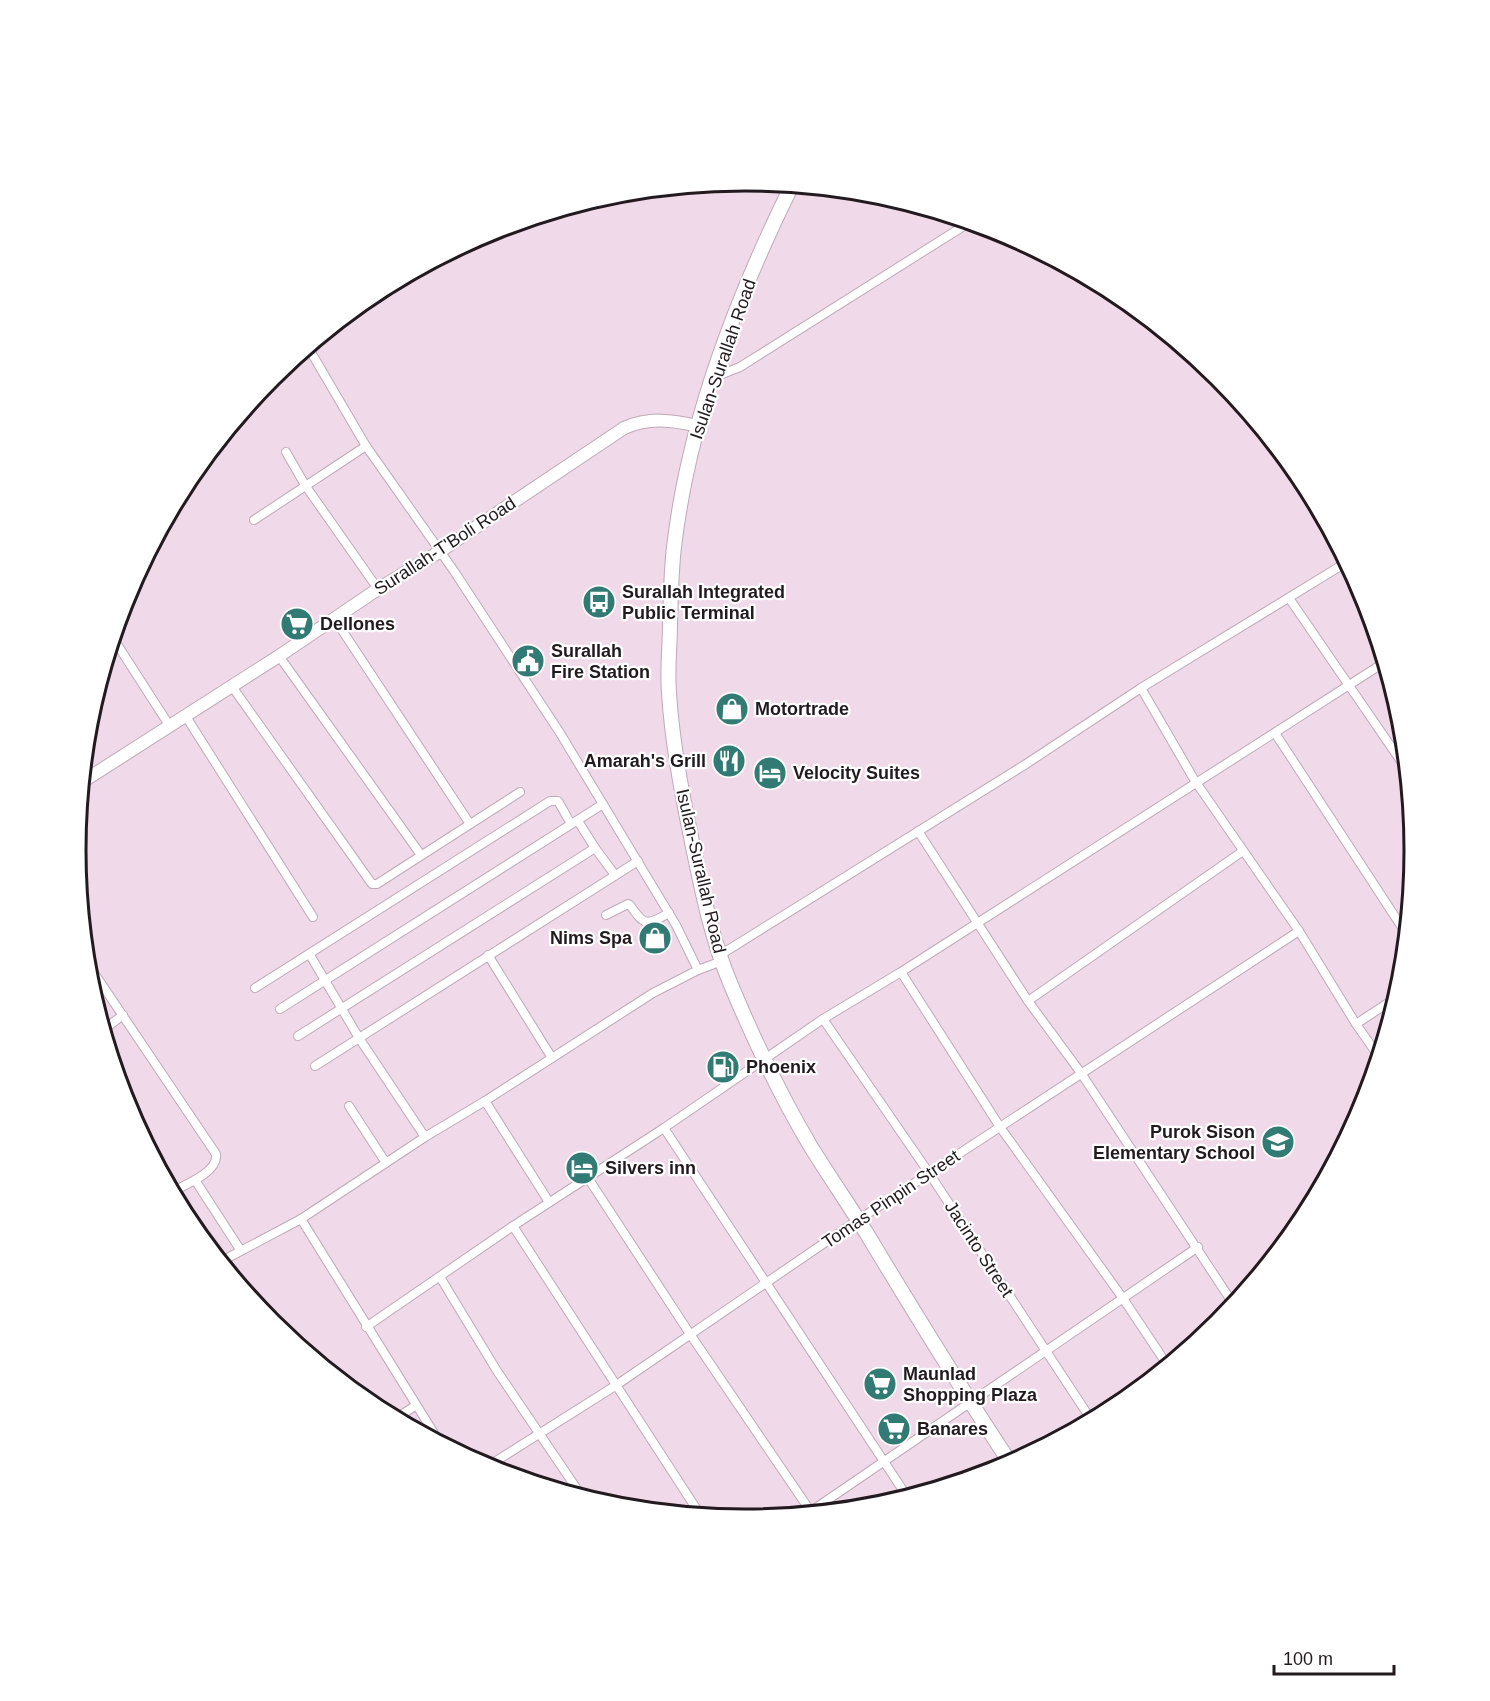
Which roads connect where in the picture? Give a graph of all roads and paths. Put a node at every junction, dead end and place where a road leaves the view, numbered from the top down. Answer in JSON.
{"nodes":[{"id":1,"x":789,"y":192,"type":"edge"},
{"id":2,"x":961,"y":228,"type":"edge"},
{"id":3,"x":312,"y":354,"type":"edge"},
{"id":4,"x":712,"y":378,"type":"junction"},
{"id":5,"x":698,"y":426,"type":"junction"},
{"id":6,"x":366,"y":446,"type":"junction"},
{"id":7,"x":286,"y":452,"type":"dead end"},
{"id":8,"x":305,"y":485,"type":"junction"},
{"id":9,"x":254,"y":520,"type":"dead end"},
{"id":10,"x":439,"y":552,"type":"junction"},
{"id":11,"x":1340,"y":567,"type":"edge"},
{"id":12,"x":378,"y":589,"type":"junction"},
{"id":13,"x":1289,"y":598,"type":"junction"},
{"id":14,"x":334,"y":618,"type":"junction"},
{"id":15,"x":118,"y":646,"type":"edge"},
{"id":16,"x":279,"y":656,"type":"junction"},
{"id":17,"x":1378,"y":666,"type":"edge"},
{"id":18,"x":231,"y":685,"type":"junction"},
{"id":19,"x":1349,"y":685,"type":"junction"},
{"id":20,"x":1141,"y":688,"type":"junction"},
{"id":21,"x":185,"y":715,"type":"junction"},
{"id":22,"x":169,"y":725,"type":"junction"},
{"id":23,"x":1275,"y":733,"type":"junction"},
{"id":24,"x":1398,"y":756,"type":"edge"},
{"id":25,"x":90,"y":777,"type":"edge"},
{"id":26,"x":1195,"y":782,"type":"junction"},
{"id":27,"x":520,"y":792,"type":"dead end"},
{"id":28,"x":603,"y":804,"type":"junction"},
{"id":29,"x":574,"y":823,"type":"junction"},
{"id":30,"x":470,"y":824,"type":"junction"},
{"id":31,"x":918,"y":831,"type":"junction"},
{"id":32,"x":595,"y":848,"type":"junction"},
{"id":33,"x":1243,"y":851,"type":"junction"},
{"id":34,"x":421,"y":855,"type":"junction"},
{"id":35,"x":638,"y":861,"type":"junction"},
{"id":36,"x":615,"y":875,"type":"junction"},
{"id":37,"x":669,"y":914,"type":"junction"},
{"id":38,"x":606,"y":915,"type":"dead end"},
{"id":39,"x":313,"y":916,"type":"dead end"},
{"id":40,"x":976,"y":924,"type":"junction"},
{"id":41,"x":1400,"y":925,"type":"edge"},
{"id":42,"x":1299,"y":931,"type":"junction"},
{"id":43,"x":310,"y":955,"type":"junction"},
{"id":44,"x":488,"y":955,"type":"junction"},
{"id":45,"x":721,"y":958,"type":"junction"},
{"id":46,"x":698,"y":970,"type":"junction"},
{"id":47,"x":901,"y":972,"type":"junction"},
{"id":48,"x":98,"y":978,"type":"edge"},
{"id":49,"x":325,"y":982,"type":"junction"},
{"id":50,"x":255,"y":988,"type":"dead end"},
{"id":51,"x":1028,"y":1001,"type":"junction"},
{"id":52,"x":1386,"y":1004,"type":"edge"},
{"id":53,"x":280,"y":1009,"type":"dead end"},
{"id":54,"x":341,"y":1009,"type":"junction"},
{"id":55,"x":123,"y":1015,"type":"junction"},
{"id":56,"x":824,"y":1019,"type":"junction"},
{"id":57,"x":1356,"y":1024,"type":"junction"},
{"id":58,"x":109,"y":1025,"type":"edge"},
{"id":59,"x":298,"y":1036,"type":"dead end"},
{"id":60,"x":359,"y":1038,"type":"junction"},
{"id":61,"x":1374,"y":1049,"type":"edge"},
{"id":62,"x":552,"y":1058,"type":"junction"},
{"id":63,"x":765,"y":1059,"type":"junction"},
{"id":64,"x":315,"y":1066,"type":"dead end"},
{"id":65,"x":1081,"y":1073,"type":"junction"},
{"id":66,"x":485,"y":1101,"type":"junction"},
{"id":67,"x":349,"y":1106,"type":"dead end"},
{"id":68,"x":1000,"y":1127,"type":"junction"},
{"id":69,"x":664,"y":1128,"type":"junction"},
{"id":70,"x":425,"y":1137,"type":"junction"},
{"id":71,"x":386,"y":1163,"type":"junction"},
{"id":72,"x":929,"y":1173,"type":"junction"},
{"id":73,"x":588,"y":1178,"type":"junction"},
{"id":74,"x":195,"y":1180,"type":"junction"},
{"id":75,"x":179,"y":1188,"type":"edge"},
{"id":76,"x":549,"y":1202,"type":"junction"},
{"id":77,"x":301,"y":1220,"type":"junction"},
{"id":78,"x":858,"y":1220,"type":"junction"},
{"id":79,"x":513,"y":1226,"type":"junction"},
{"id":80,"x":1198,"y":1247,"type":"junction"},
{"id":81,"x":241,"y":1251,"type":"junction"},
{"id":82,"x":227,"y":1258,"type":"edge"},
{"id":83,"x":440,"y":1277,"type":"junction"},
{"id":84,"x":766,"y":1284,"type":"junction"},
{"id":85,"x":1122,"y":1297,"type":"junction"},
{"id":86,"x":1229,"y":1297,"type":"edge"},
{"id":87,"x":366,"y":1327,"type":"junction"},
{"id":88,"x":690,"y":1334,"type":"junction"},
{"id":89,"x":1046,"y":1352,"type":"junction"},
{"id":90,"x":1164,"y":1359,"type":"edge"},
{"id":91,"x":615,"y":1386,"type":"junction"},
{"id":92,"x":970,"y":1403,"type":"junction"},
{"id":93,"x":415,"y":1406,"type":"junction"},
{"id":94,"x":402,"y":1414,"type":"edge"},
{"id":95,"x":1087,"y":1414,"type":"edge"},
{"id":96,"x":432,"y":1431,"type":"edge"},
{"id":97,"x":539,"y":1434,"type":"junction"},
{"id":98,"x":1006,"y":1456,"type":"edge"},
{"id":99,"x":496,"y":1461,"type":"edge"},
{"id":100,"x":884,"y":1462,"type":"junction"},
{"id":101,"x":576,"y":1489,"type":"edge"},
{"id":102,"x":903,"y":1491,"type":"edge"},
{"id":103,"x":820,"y":1505,"type":"edge"},
{"id":104,"x":805,"y":1507,"type":"edge"},
{"id":105,"x":696,"y":1508,"type":"edge"}],
"edges":[{"from":1,"to":4,"type":"highway","name":"Isulan-Surallah Road"},
{"from":2,"to":4,"type":"street"},
{"from":3,"to":6,"type":"street"},
{"from":4,"to":5,"type":"highway","name":"Isulan-Surallah Road"},
{"from":5,"to":10,"type":"main road","name":"Surallah-T'Boli Road"},
{"from":5,"to":45,"type":"highway","name":"Isulan-Surallah Road"},
{"from":6,"to":8,"type":"street"},
{"from":6,"to":10,"type":"street"},
{"from":7,"to":8,"type":"street"},
{"from":8,"to":9,"type":"street"},
{"from":8,"to":12,"type":"street"},
{"from":10,"to":12,"type":"main road","name":"Surallah-T'Boli Road"},
{"from":10,"to":28,"type":"street"},
{"from":11,"to":13,"type":"street"},
{"from":12,"to":14,"type":"main road","name":"Surallah-T'Boli Road"},
{"from":13,"to":19,"type":"street"},
{"from":13,"to":20,"type":"street"},
{"from":14,"to":16,"type":"main road","name":"Surallah-T'Boli Road"},
{"from":14,"to":30,"type":"street"},
{"from":15,"to":22,"type":"street"},
{"from":16,"to":18,"type":"main road","name":"Surallah-T'Boli Road"},
{"from":16,"to":34,"type":"street"},
{"from":17,"to":19,"type":"street"},
{"from":18,"to":21,"type":"main road","name":"Surallah-T'Boli Road"},
{"from":18,"to":34,"type":"street"},
{"from":19,"to":23,"type":"street"},
{"from":19,"to":24,"type":"street"},
{"from":20,"to":26,"type":"street"},
{"from":20,"to":31,"type":"street"},
{"from":21,"to":22,"type":"main road","name":"Surallah-T'Boli Road"},
{"from":21,"to":39,"type":"street"},
{"from":22,"to":25,"type":"main road","name":"Surallah-T'Boli Road"},
{"from":23,"to":26,"type":"street"},
{"from":23,"to":41,"type":"street"},
{"from":26,"to":33,"type":"street"},
{"from":26,"to":40,"type":"street"},
{"from":27,"to":30,"type":"street"},
{"from":28,"to":29,"type":"street"},
{"from":28,"to":35,"type":"street"},
{"from":29,"to":32,"type":"street"},
{"from":29,"to":43,"type":"street"},
{"from":29,"to":49,"type":"street"},
{"from":30,"to":34,"type":"street"},
{"from":31,"to":40,"type":"street"},
{"from":31,"to":45,"type":"street"},
{"from":32,"to":36,"type":"street"},
{"from":32,"to":54,"type":"street"},
{"from":33,"to":42,"type":"street"},
{"from":33,"to":51,"type":"street"},
{"from":35,"to":36,"type":"street"},
{"from":35,"to":37,"type":"street"},
{"from":36,"to":44,"type":"street"},
{"from":37,"to":38,"type":"street"},
{"from":37,"to":46,"type":"street"},
{"from":40,"to":47,"type":"street"},
{"from":40,"to":51,"type":"street"},
{"from":42,"to":57,"type":"street"},
{"from":42,"to":65,"type":"street","name":"Tomas Pinpin Street"},
{"from":43,"to":49,"type":"street"},
{"from":43,"to":50,"type":"street"},
{"from":44,"to":60,"type":"street"},
{"from":44,"to":62,"type":"street"},
{"from":45,"to":46,"type":"street"},
{"from":45,"to":63,"type":"highway","name":"Isulan-Surallah Road"},
{"from":46,"to":62,"type":"street"},
{"from":47,"to":56,"type":"street"},
{"from":47,"to":68,"type":"street"},
{"from":48,"to":55,"type":"street"},
{"from":49,"to":53,"type":"street"},
{"from":49,"to":54,"type":"street"},
{"from":51,"to":65,"type":"street"},
{"from":52,"to":57,"type":"street"},
{"from":54,"to":59,"type":"street"},
{"from":54,"to":60,"type":"street"},
{"from":55,"to":58,"type":"street"},
{"from":55,"to":74,"type":"street"},
{"from":56,"to":63,"type":"street"},
{"from":56,"to":72,"type":"street","name":"Jacinto Street"},
{"from":57,"to":61,"type":"street"},
{"from":60,"to":64,"type":"street"},
{"from":60,"to":70,"type":"street"},
{"from":62,"to":66,"type":"street"},
{"from":63,"to":69,"type":"street"},
{"from":63,"to":78,"type":"highway","name":"Isulan-Surallah Road"},
{"from":65,"to":68,"type":"street","name":"Tomas Pinpin Street"},
{"from":65,"to":80,"type":"street"},
{"from":66,"to":70,"type":"street"},
{"from":66,"to":76,"type":"street"},
{"from":67,"to":71,"type":"street"},
{"from":68,"to":72,"type":"street","name":"Tomas Pinpin Street"},
{"from":68,"to":85,"type":"street"},
{"from":69,"to":73,"type":"street"},
{"from":69,"to":84,"type":"street"},
{"from":70,"to":71,"type":"street"},
{"from":71,"to":77,"type":"street"},
{"from":72,"to":78,"type":"street","name":"Tomas Pinpin Street"},
{"from":72,"to":89,"type":"street","name":"Jacinto Street"},
{"from":73,"to":76,"type":"street"},
{"from":73,"to":88,"type":"street"},
{"from":74,"to":75,"type":"street"},
{"from":74,"to":81,"type":"street"},
{"from":76,"to":79,"type":"street"},
{"from":77,"to":81,"type":"street"},
{"from":77,"to":87,"type":"street"},
{"from":78,"to":84,"type":"street","name":"Tomas Pinpin Street"},
{"from":78,"to":92,"type":"highway","name":"Isulan-Surallah Road"},
{"from":79,"to":83,"type":"street"},
{"from":79,"to":91,"type":"street"},
{"from":80,"to":85,"type":"street"},
{"from":80,"to":86,"type":"street"},
{"from":81,"to":82,"type":"street"},
{"from":83,"to":87,"type":"street"},
{"from":83,"to":97,"type":"street"},
{"from":84,"to":88,"type":"street","name":"Tomas Pinpin Street"},
{"from":84,"to":100,"type":"street"},
{"from":85,"to":89,"type":"street"},
{"from":85,"to":90,"type":"street"},
{"from":87,"to":93,"type":"street"},
{"from":88,"to":91,"type":"street","name":"Tomas Pinpin Street"},
{"from":88,"to":104,"type":"street"},
{"from":89,"to":92,"type":"street"},
{"from":89,"to":95,"type":"street","name":"Jacinto Street"},
{"from":91,"to":97,"type":"street","name":"Tomas Pinpin Street"},
{"from":91,"to":105,"type":"street"},
{"from":92,"to":98,"type":"highway","name":"Isulan-Surallah Road"},
{"from":92,"to":100,"type":"street"},
{"from":93,"to":94,"type":"street"},
{"from":93,"to":96,"type":"street"},
{"from":97,"to":99,"type":"street","name":"Tomas Pinpin Street"},
{"from":97,"to":101,"type":"street"},
{"from":100,"to":102,"type":"street"},
{"from":100,"to":103,"type":"street"}]}
